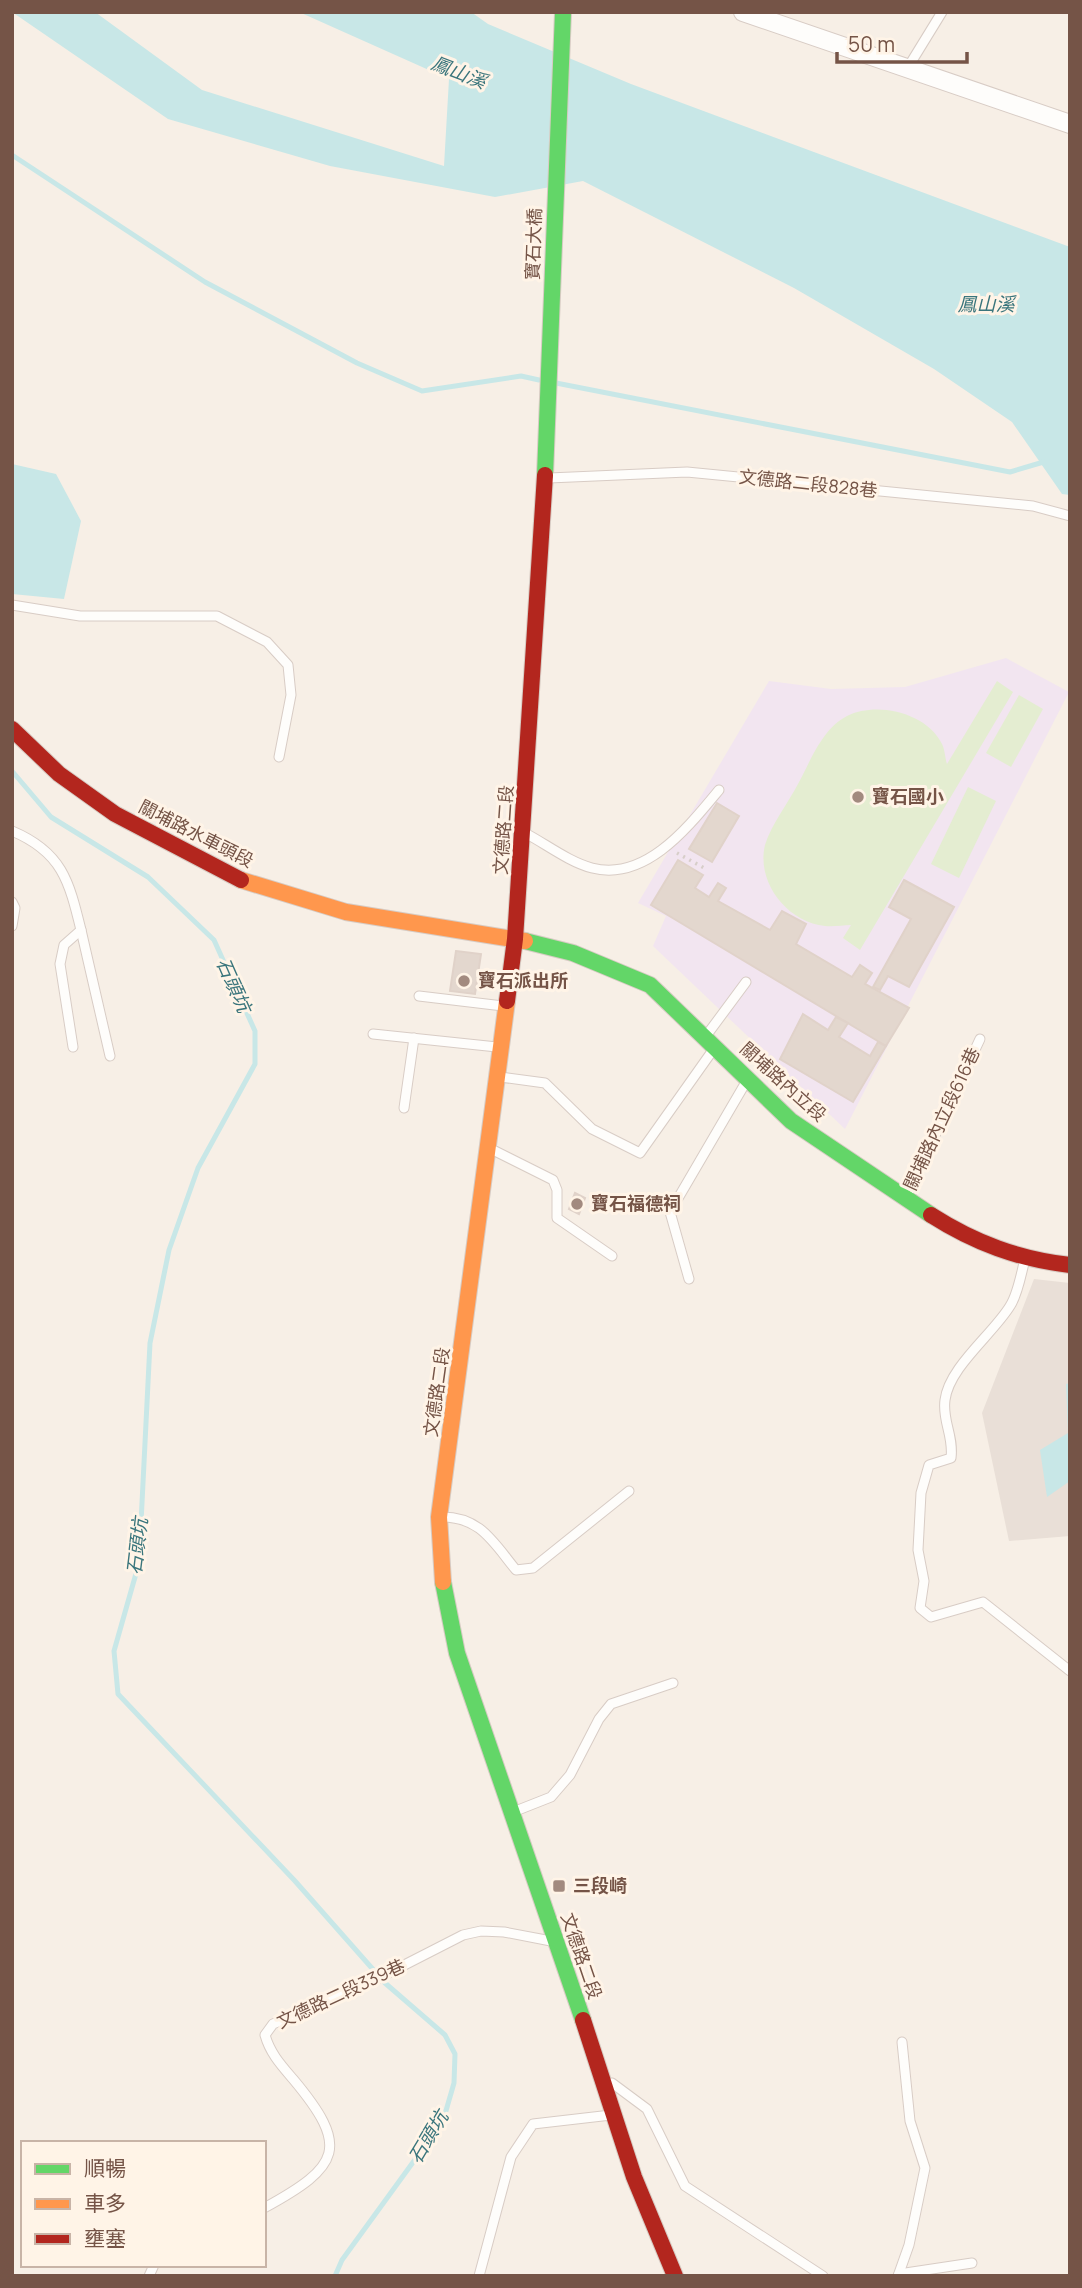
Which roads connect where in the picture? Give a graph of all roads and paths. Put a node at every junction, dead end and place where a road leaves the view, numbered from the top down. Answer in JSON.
{"nodes":[{"id":1,"x":563,"y":12,"type":"edge"},
{"id":2,"x":743,"y":12,"type":"edge"},
{"id":3,"x":942,"y":12,"type":"edge"},
{"id":4,"x":906,"y":71,"type":"junction"},
{"id":5,"x":1070,"y":124,"type":"edge"},
{"id":6,"x":544,"y":478,"type":"junction"},
{"id":7,"x":1070,"y":516,"type":"edge"},
{"id":8,"x":12,"y":605,"type":"edge"},
{"id":9,"x":13,"y":731,"type":"edge"},
{"id":10,"x":279,"y":757,"type":"dead end"},
{"id":11,"x":719,"y":790,"type":"dead end"},
{"id":12,"x":12,"y":831,"type":"edge"},
{"id":13,"x":523,"y":833,"type":"junction"},
{"id":14,"x":654,"y":854,"type":"junction"},
{"id":15,"x":706,"y":869,"type":"dead end"},
{"id":16,"x":12,"y":902,"type":"edge"},
{"id":17,"x":12,"y":926,"type":"edge"},
{"id":18,"x":81,"y":930,"type":"junction"},
{"id":19,"x":515,"y":939,"type":"junction"},
{"id":20,"x":746,"y":982,"type":"dead end"},
{"id":21,"x":419,"y":996,"type":"dead end"},
{"id":22,"x":508,"y":1007,"type":"junction"},
{"id":23,"x":373,"y":1034,"type":"dead end"},
{"id":24,"x":414,"y":1038,"type":"junction"},
{"id":25,"x":980,"y":1040,"type":"dead end"},
{"id":26,"x":710,"y":1042,"type":"junction"},
{"id":27,"x":73,"y":1047,"type":"dead end"},
{"id":28,"x":502,"y":1047,"type":"junction"},
{"id":29,"x":110,"y":1056,"type":"dead end"},
{"id":30,"x":499,"y":1077,"type":"junction"},
{"id":31,"x":748,"y":1078,"type":"junction"},
{"id":32,"x":404,"y":1108,"type":"dead end"},
{"id":33,"x":490,"y":1148,"type":"junction"},
{"id":34,"x":905,"y":1198,"type":"junction"},
{"id":35,"x":612,"y":1256,"type":"dead end"},
{"id":36,"x":1026,"y":1258,"type":"junction"},
{"id":37,"x":1070,"y":1265,"type":"edge"},
{"id":38,"x":689,"y":1279,"type":"dead end"},
{"id":39,"x":629,"y":1491,"type":"dead end"},
{"id":40,"x":439,"y":1517,"type":"junction"},
{"id":41,"x":1070,"y":1671,"type":"edge"},
{"id":42,"x":673,"y":1683,"type":"dead end"},
{"id":43,"x":511,"y":1813,"type":"junction"},
{"id":44,"x":556,"y":1943,"type":"junction"},
{"id":45,"x":902,"y":2042,"type":"dead end"},
{"id":46,"x":602,"y":2075,"type":"junction"},
{"id":47,"x":613,"y":2115,"type":"junction"},
{"id":48,"x":266,"y":2207,"type":"edge"},
{"id":49,"x":972,"y":2263,"type":"dead end"},
{"id":50,"x":898,"y":2275,"type":"edge"},
{"id":51,"x":478,"y":2276,"type":"edge"},
{"id":52,"x":675,"y":2276,"type":"edge"},
{"id":53,"x":823,"y":2276,"type":"edge"}],
"edges":[{"from":1,"to":6,"type":"main road","name":"寶石大橋"},
{"from":2,"to":4,"type":"street"},
{"from":3,"to":4,"type":"lane"},
{"from":4,"to":5,"type":"street"},
{"from":6,"to":7,"type":"lane","name":"文德路二段828巷"},
{"from":6,"to":13,"type":"main road","name":"文德路二段"},
{"from":8,"to":10,"type":"lane"},
{"from":9,"to":19,"type":"main road","name":"關埔路水車頭段"},
{"from":11,"to":14,"type":"lane"},
{"from":12,"to":18,"type":"lane"},
{"from":13,"to":14,"type":"lane"},
{"from":13,"to":19,"type":"main road","name":"文德路二段"},
{"from":14,"to":15,"type":"path"},
{"from":16,"to":17,"type":"lane"},
{"from":18,"to":27,"type":"lane"},
{"from":18,"to":29,"type":"lane"},
{"from":19,"to":22,"type":"main road","name":"文德路二段"},
{"from":19,"to":26,"type":"main road","name":"關埔路內立段"},
{"from":20,"to":26,"type":"lane"},
{"from":21,"to":22,"type":"lane"},
{"from":22,"to":28,"type":"main road","name":"文德路二段"},
{"from":23,"to":24,"type":"lane"},
{"from":24,"to":28,"type":"lane"},
{"from":24,"to":32,"type":"lane"},
{"from":25,"to":34,"type":"lane","name":"關埔路內立段616巷"},
{"from":26,"to":30,"type":"lane"},
{"from":26,"to":31,"type":"main road","name":"關埔路內立段"},
{"from":28,"to":30,"type":"main road","name":"文德路二段"},
{"from":30,"to":33,"type":"main road","name":"文德路二段"},
{"from":31,"to":34,"type":"main road","name":"關埔路內立段"},
{"from":31,"to":38,"type":"lane"},
{"from":33,"to":35,"type":"lane"},
{"from":33,"to":40,"type":"main road","name":"文德路二段"},
{"from":34,"to":36,"type":"main road","name":"關埔路內立段"},
{"from":36,"to":37,"type":"main road","name":"關埔路內立段"},
{"from":36,"to":41,"type":"lane"},
{"from":39,"to":40,"type":"lane"},
{"from":40,"to":43,"type":"main road","name":"文德路二段"},
{"from":42,"to":43,"type":"lane"},
{"from":43,"to":44,"type":"main road","name":"文德路二段"},
{"from":44,"to":46,"type":"main road","name":"文德路二段"},
{"from":44,"to":48,"type":"lane","name":"文德路二段339巷"},
{"from":45,"to":50,"type":"lane"},
{"from":46,"to":47,"type":"main road","name":"文德路二段"},
{"from":46,"to":53,"type":"lane"},
{"from":47,"to":51,"type":"lane"},
{"from":47,"to":52,"type":"main road","name":"文德路二段"},
{"from":49,"to":50,"type":"lane"}]}
